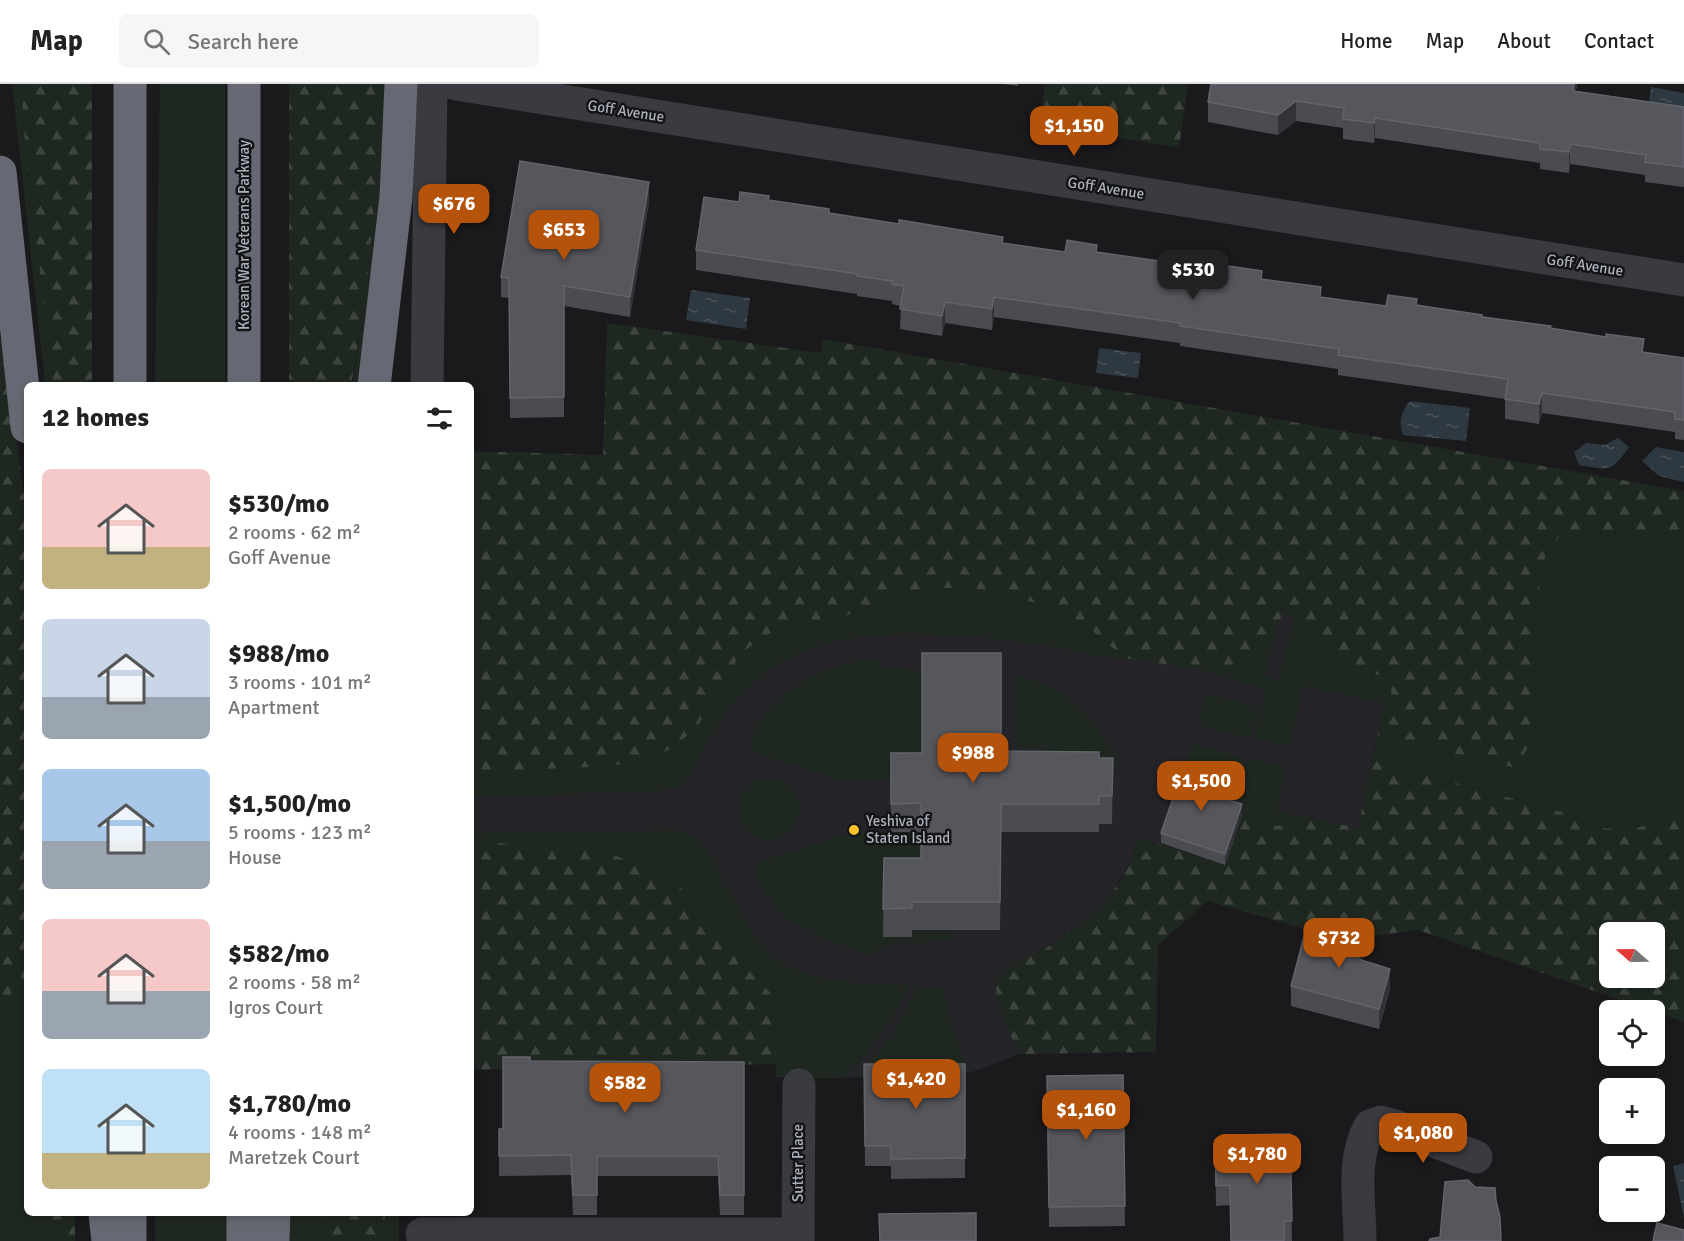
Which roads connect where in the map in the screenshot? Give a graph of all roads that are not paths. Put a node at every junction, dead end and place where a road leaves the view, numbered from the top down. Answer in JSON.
{"nodes":[{"id":1,"x":130,"y":84,"type":"edge"},
{"id":2,"x":244,"y":84,"type":"edge"},
{"id":3,"x":401,"y":84,"type":"edge"},
{"id":4,"x":431,"y":84,"type":"edge"},
{"id":5,"x":456,"y":84,"type":"edge"},
{"id":6,"x":0,"y":172,"type":"edge"},
{"id":7,"x":1684,"y":280,"type":"edge"},
{"id":8,"x":130,"y":382,"type":"edge"},
{"id":9,"x":244,"y":382,"type":"edge"},
{"id":10,"x":374,"y":382,"type":"edge"},
{"id":11,"x":427,"y":382,"type":"edge"},
{"id":12,"x":24,"y":399,"type":"edge"},
{"id":13,"x":799,"y":1085,"type":"dead end"},
{"id":14,"x":1476,"y":1157,"type":"dead end"},
{"id":15,"x":105,"y":1216,"type":"edge"},
{"id":16,"x":130,"y":1216,"type":"edge"},
{"id":17,"x":243,"y":1216,"type":"edge"},
{"id":18,"x":274,"y":1216,"type":"edge"},
{"id":19,"x":422,"y":1230,"type":"edge"},
{"id":20,"x":798,"y":1238,"type":"edge"},
{"id":21,"x":108,"y":1241,"type":"edge"},
{"id":22,"x":130,"y":1241,"type":"edge"},
{"id":23,"x":243,"y":1241,"type":"edge"},
{"id":24,"x":273,"y":1241,"type":"edge"},
{"id":25,"x":1360,"y":1241,"type":"edge"}],
"edges":[{"from":1,"to":8,"type":"highway"},
{"from":2,"to":9,"type":"highway","name":"Korean War Veterans Parkway"},
{"from":3,"to":10,"type":"highway"},
{"from":4,"to":11,"type":"street"},
{"from":5,"to":7,"type":"street","name":"Goff Avenue"},
{"from":6,"to":12,"type":"highway"},
{"from":13,"to":20,"type":"street","name":"Sutter Place"},
{"from":14,"to":25,"type":"street"},
{"from":15,"to":21,"type":"highway"},
{"from":16,"to":22,"type":"highway"},
{"from":17,"to":23,"type":"highway"},
{"from":18,"to":24,"type":"highway"},
{"from":19,"to":20,"type":"street"}]}
